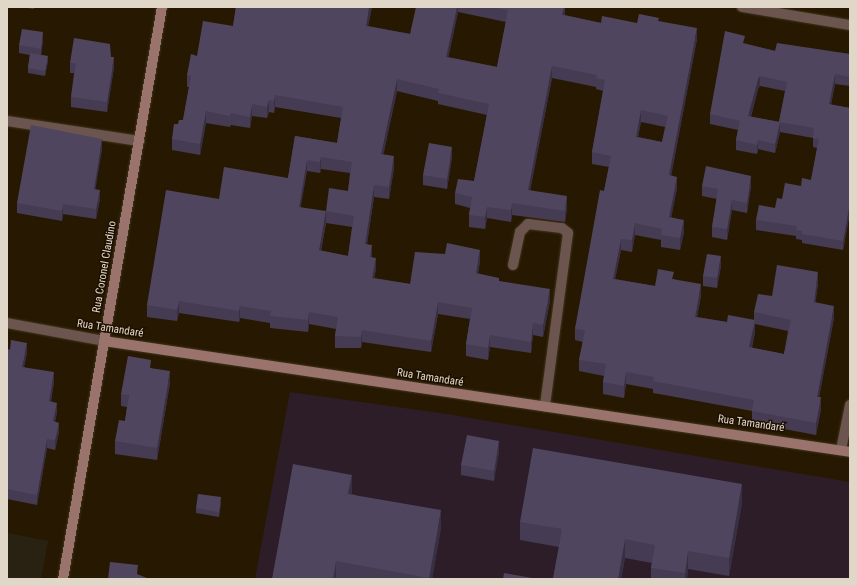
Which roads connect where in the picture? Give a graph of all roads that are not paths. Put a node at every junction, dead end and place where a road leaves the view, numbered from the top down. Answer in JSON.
{"nodes":[{"id":1,"x":162,"y":7,"type":"edge"},
{"id":2,"x":742,"y":7,"type":"edge"},
{"id":3,"x":850,"y":25,"type":"edge"},
{"id":4,"x":7,"y":121,"type":"edge"},
{"id":5,"x":139,"y":141,"type":"junction"},
{"id":6,"x":513,"y":265,"type":"dead end"},
{"id":7,"x":7,"y":323,"type":"edge"},
{"id":8,"x":104,"y":341,"type":"junction"},
{"id":9,"x":850,"y":405,"type":"edge"},
{"id":10,"x":545,"y":406,"type":"junction"},
{"id":11,"x":845,"y":451,"type":"edge"},
{"id":12,"x":63,"y":579,"type":"edge"}],
"edges":[{"from":1,"to":5,"type":"street","name":"Rua Coronel Claudino"},
{"from":2,"to":3,"type":"street"},
{"from":4,"to":5,"type":"street"},
{"from":5,"to":8,"type":"street","name":"Rua Coronel Claudino"},
{"from":6,"to":10,"type":"street"},
{"from":7,"to":8,"type":"street","name":"Rua Tamandaré"},
{"from":8,"to":10,"type":"street","name":"Rua Tamandaré"},
{"from":8,"to":12,"type":"street","name":"Rua Coronel Claudino"},
{"from":9,"to":11,"type":"street"},
{"from":10,"to":11,"type":"street","name":"Rua Tamandaré"}]}
